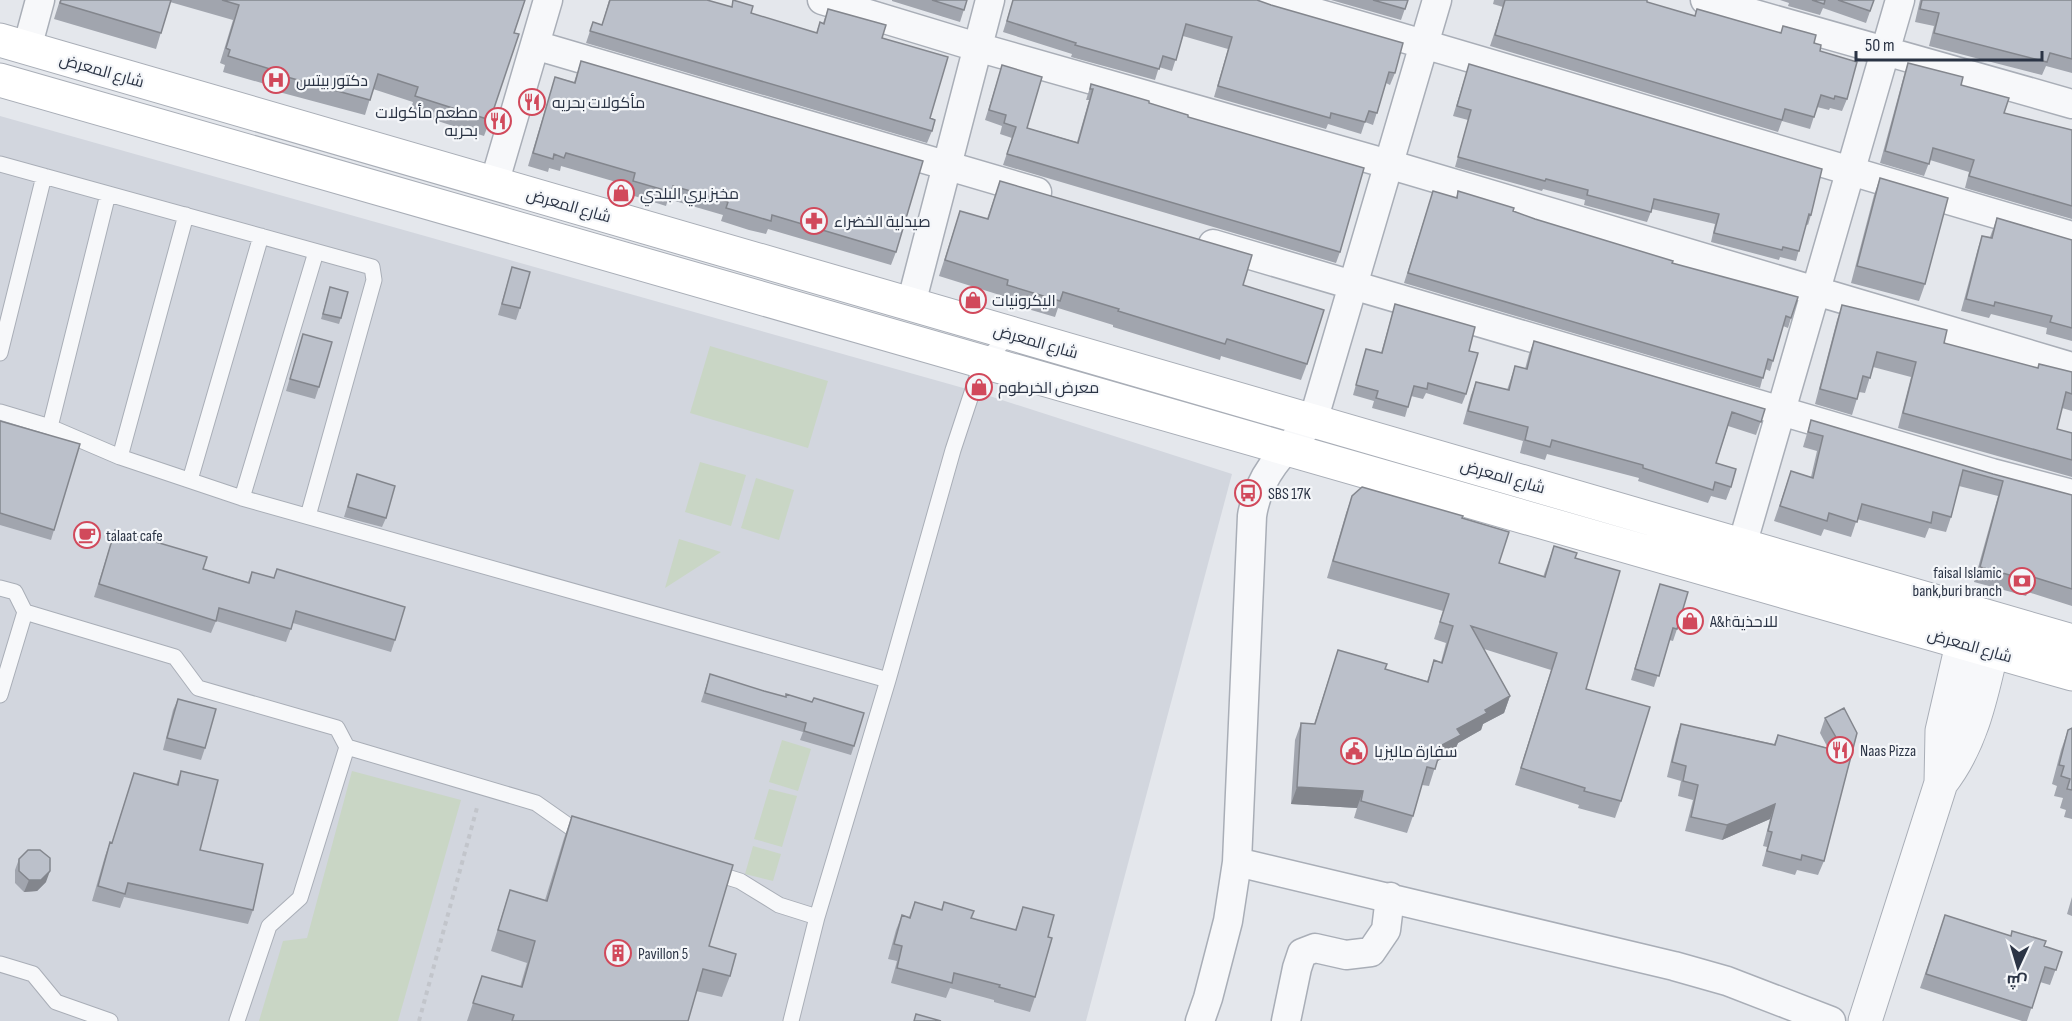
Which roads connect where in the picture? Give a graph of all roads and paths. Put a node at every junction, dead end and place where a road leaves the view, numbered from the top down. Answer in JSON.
{"nodes":[{"id":1,"x":40,"y":0,"type":"edge"},
{"id":2,"x":548,"y":0,"type":"edge"},
{"id":3,"x":822,"y":0,"type":"edge"},
{"id":4,"x":990,"y":0,"type":"edge"},
{"id":5,"x":1271,"y":0,"type":"edge"},
{"id":6,"x":1437,"y":0,"type":"edge"},
{"id":7,"x":1705,"y":0,"type":"edge"},
{"id":8,"x":1900,"y":0,"type":"edge"},
{"id":9,"x":1424,"y":43,"type":"junction"},
{"id":10,"x":13,"y":44,"type":"edge"},
{"id":11,"x":535,"y":45,"type":"junction"},
{"id":12,"x":977,"y":47,"type":"junction"},
{"id":13,"x":1885,"y":52,"type":"junction"},
{"id":14,"x":0,"y":80,"type":"edge"},
{"id":15,"x":2072,"y":104,"type":"edge"},
{"id":16,"x":411,"y":160,"type":"junction"},
{"id":17,"x":0,"y":164,"type":"edge"},
{"id":18,"x":1389,"y":164,"type":"junction"},
{"id":19,"x":948,"y":166,"type":"junction"},
{"id":20,"x":1850,"y":172,"type":"junction"},
{"id":21,"x":44,"y":176,"type":"junction"},
{"id":22,"x":494,"y":184,"type":"junction"},
{"id":23,"x":108,"y":194,"type":"junction"},
{"id":24,"x":401,"y":196,"type":"junction"},
{"id":25,"x":1060,"y":199,"type":"edge"},
{"id":26,"x":186,"y":215,"type":"junction"},
{"id":27,"x":261,"y":236,"type":"junction"},
{"id":28,"x":1184,"y":236,"type":"edge"},
{"id":29,"x":2072,"y":236,"type":"edge"},
{"id":30,"x":316,"y":252,"type":"junction"},
{"id":31,"x":1353,"y":285,"type":"junction"},
{"id":32,"x":1816,"y":291,"type":"junction"},
{"id":33,"x":900,"y":301,"type":"junction"},
{"id":34,"x":879,"y":333,"type":"junction"},
{"id":35,"x":1012,"y":334,"type":"junction"},
{"id":36,"x":0,"y":353,"type":"edge"},
{"id":37,"x":982,"y":362,"type":"junction"},
{"id":38,"x":2072,"y":367,"type":"edge"},
{"id":39,"x":1781,"y":410,"type":"junction"},
{"id":40,"x":0,"y":412,"type":"edge"},
{"id":41,"x":1313,"y":421,"type":"junction"},
{"id":42,"x":50,"y":427,"type":"junction"},
{"id":43,"x":1285,"y":449,"type":"junction"},
{"id":44,"x":120,"y":457,"type":"junction"},
{"id":45,"x":190,"y":480,"type":"junction"},
{"id":46,"x":2072,"y":494,"type":"edge"},
{"id":47,"x":242,"y":498,"type":"junction"},
{"id":48,"x":308,"y":516,"type":"junction"},
{"id":49,"x":1742,"y":545,"type":"junction"},
{"id":50,"x":1732,"y":577,"type":"junction"},
{"id":51,"x":0,"y":588,"type":"edge"},
{"id":52,"x":25,"y":612,"type":"junction"},
{"id":53,"x":1985,"y":616,"type":"junction"},
{"id":54,"x":2072,"y":641,"type":"edge"},
{"id":55,"x":1977,"y":647,"type":"junction"},
{"id":56,"x":2072,"y":674,"type":"edge"},
{"id":57,"x":888,"y":680,"type":"junction"},
{"id":58,"x":0,"y":694,"type":"edge"},
{"id":59,"x":346,"y":747,"type":"junction"},
{"id":60,"x":483,"y":786,"type":"junction"},
{"id":61,"x":607,"y":840,"type":"edge"},
{"id":62,"x":1237,"y":862,"type":"junction"},
{"id":63,"x":696,"y":867,"type":"edge"},
{"id":64,"x":1390,"y":897,"type":"junction"},
{"id":65,"x":818,"y":917,"type":"junction"},
{"id":66,"x":0,"y":964,"type":"edge"},
{"id":67,"x":110,"y":1021,"type":"edge"},
{"id":68,"x":237,"y":1021,"type":"edge"},
{"id":69,"x":419,"y":1021,"type":"edge"},
{"id":70,"x":791,"y":1021,"type":"edge"},
{"id":71,"x":1200,"y":1021,"type":"edge"},
{"id":72,"x":1286,"y":1021,"type":"edge"},
{"id":73,"x":1831,"y":1021,"type":"edge"},
{"id":74,"x":1865,"y":1021,"type":"edge"}],
"edges":[{"from":1,"to":10,"type":"street"},
{"from":2,"to":11,"type":"street"},
{"from":3,"to":12,"type":"street"},
{"from":4,"to":12,"type":"street"},
{"from":5,"to":9,"type":"street"},
{"from":6,"to":9,"type":"street"},
{"from":7,"to":13,"type":"street"},
{"from":8,"to":13,"type":"street"},
{"from":9,"to":18,"type":"street"},
{"from":9,"to":20,"type":"street"},
{"from":10,"to":16,"type":"main road","name":"شارع المعرض"},
{"from":11,"to":19,"type":"street"},
{"from":11,"to":22,"type":"street"},
{"from":12,"to":18,"type":"street"},
{"from":12,"to":19,"type":"street"},
{"from":13,"to":15,"type":"street"},
{"from":13,"to":20,"type":"street"},
{"from":14,"to":24,"type":"main road","name":"شارع المعرض"},
{"from":16,"to":22,"type":"main road","name":"شارع المعرض"},
{"from":16,"to":24,"type":"main road"},
{"from":17,"to":21,"type":"lane"},
{"from":18,"to":31,"type":"street"},
{"from":18,"to":32,"type":"street"},
{"from":19,"to":25,"type":"street"},
{"from":19,"to":33,"type":"street"},
{"from":20,"to":29,"type":"street"},
{"from":20,"to":32,"type":"street"},
{"from":21,"to":23,"type":"lane"},
{"from":21,"to":36,"type":"lane"},
{"from":22,"to":33,"type":"main road","name":"شارع المعرض"},
{"from":23,"to":26,"type":"lane"},
{"from":23,"to":42,"type":"lane"},
{"from":24,"to":34,"type":"main road","name":"شارع المعرض"},
{"from":26,"to":27,"type":"lane"},
{"from":26,"to":44,"type":"lane"},
{"from":27,"to":30,"type":"lane"},
{"from":27,"to":45,"type":"lane"},
{"from":28,"to":31,"type":"street"},
{"from":30,"to":47,"type":"lane"},
{"from":30,"to":48,"type":"lane"},
{"from":31,"to":39,"type":"street"},
{"from":31,"to":41,"type":"street"},
{"from":32,"to":38,"type":"street"},
{"from":32,"to":39,"type":"street"},
{"from":33,"to":34,"type":"main road"},
{"from":33,"to":35,"type":"main road","name":"شارع المعرض"},
{"from":34,"to":37,"type":"main road","name":"شارع المعرض"},
{"from":35,"to":37,"type":"lane"},
{"from":35,"to":41,"type":"main road","name":"شارع المعرض"},
{"from":37,"to":43,"type":"main road","name":"شارع المعرض"},
{"from":37,"to":57,"type":"lane"},
{"from":39,"to":46,"type":"street"},
{"from":39,"to":49,"type":"street"},
{"from":40,"to":42,"type":"lane"},
{"from":41,"to":43,"type":"street"},
{"from":41,"to":49,"type":"main road","name":"شارع المعرض"},
{"from":42,"to":44,"type":"lane"},
{"from":43,"to":50,"type":"main road","name":"شارع المعرض"},
{"from":43,"to":62,"type":"street"},
{"from":44,"to":45,"type":"lane"},
{"from":45,"to":47,"type":"lane"},
{"from":47,"to":48,"type":"lane"},
{"from":48,"to":57,"type":"lane"},
{"from":49,"to":50,"type":"street"},
{"from":49,"to":53,"type":"main road","name":"شارع المعرض"},
{"from":50,"to":55,"type":"main road","name":"شارع المعرض"},
{"from":51,"to":52,"type":"lane"},
{"from":52,"to":58,"type":"lane"},
{"from":52,"to":59,"type":"lane"},
{"from":53,"to":54,"type":"main road","name":"شارع المعرض"},
{"from":53,"to":55,"type":"street"},
{"from":55,"to":56,"type":"main road","name":"شارع المعرض"},
{"from":55,"to":74,"type":"street"},
{"from":57,"to":65,"type":"lane"},
{"from":59,"to":60,"type":"lane"},
{"from":59,"to":68,"type":"lane"},
{"from":60,"to":61,"type":"lane"},
{"from":60,"to":69,"type":"path"},
{"from":62,"to":64,"type":"street"},
{"from":62,"to":71,"type":"street"},
{"from":63,"to":65,"type":"lane"},
{"from":64,"to":72,"type":"street"},
{"from":64,"to":73,"type":"street"},
{"from":65,"to":70,"type":"lane"},
{"from":66,"to":67,"type":"lane"}]}
